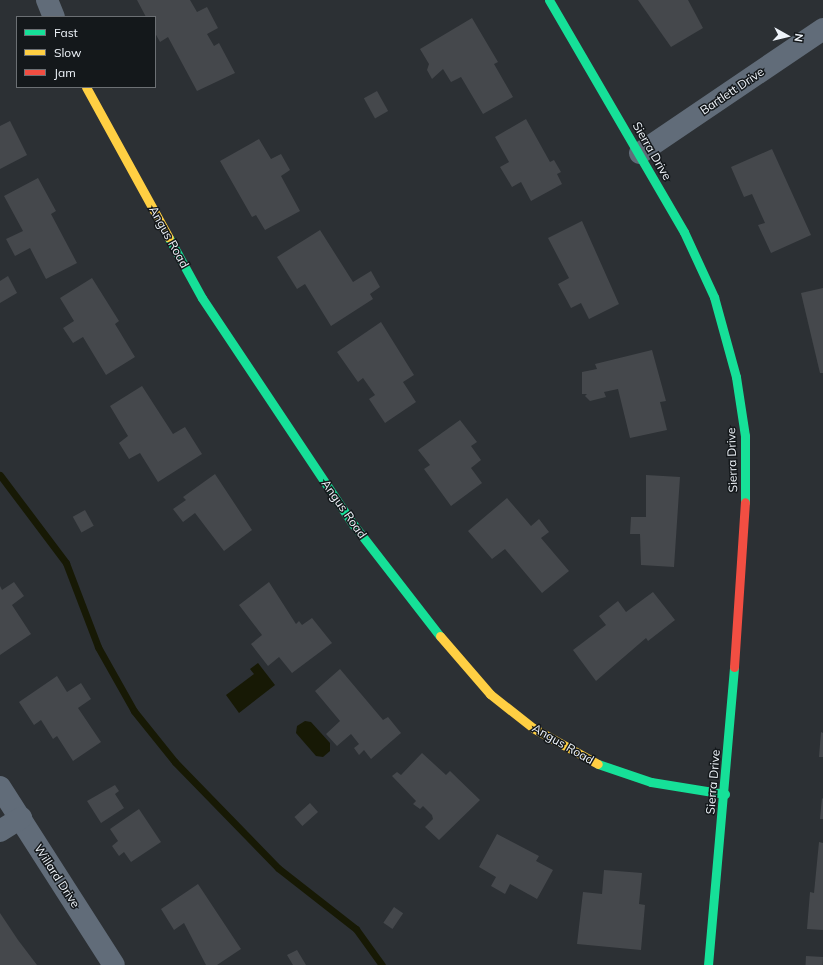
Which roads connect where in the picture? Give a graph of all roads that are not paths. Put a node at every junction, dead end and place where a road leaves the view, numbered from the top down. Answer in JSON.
{"nodes":[{"id":1,"x":47,"y":0,"type":"edge"},
{"id":2,"x":549,"y":0,"type":"edge"},
{"id":3,"x":54,"y":16,"type":"edge"},
{"id":4,"x":823,"y":29,"type":"edge"},
{"id":5,"x":87,"y":88,"type":"edge"},
{"id":6,"x":640,"y":153,"type":"junction"},
{"id":7,"x":0,"y":787,"type":"edge"},
{"id":8,"x":725,"y":794,"type":"junction"},
{"id":9,"x":21,"y":818,"type":"junction"},
{"id":10,"x":0,"y":832,"type":"edge"},
{"id":11,"x":114,"y":965,"type":"edge"},
{"id":12,"x":708,"y":965,"type":"edge"}],
"edges":[{"from":1,"to":3,"type":"street"},
{"from":2,"to":6,"type":"street","name":"Sierra Drive"},
{"from":4,"to":6,"type":"street","name":"Bartlett Drive"},
{"from":5,"to":8,"type":"street","name":"Angus Road"},
{"from":6,"to":8,"type":"street","name":"Sierra Drive"},
{"from":7,"to":9,"type":"street","name":"Willard Drive"},
{"from":8,"to":12,"type":"street","name":"Sierra Drive"},
{"from":9,"to":10,"type":"street"},
{"from":9,"to":11,"type":"street","name":"Willard Drive"}]}
